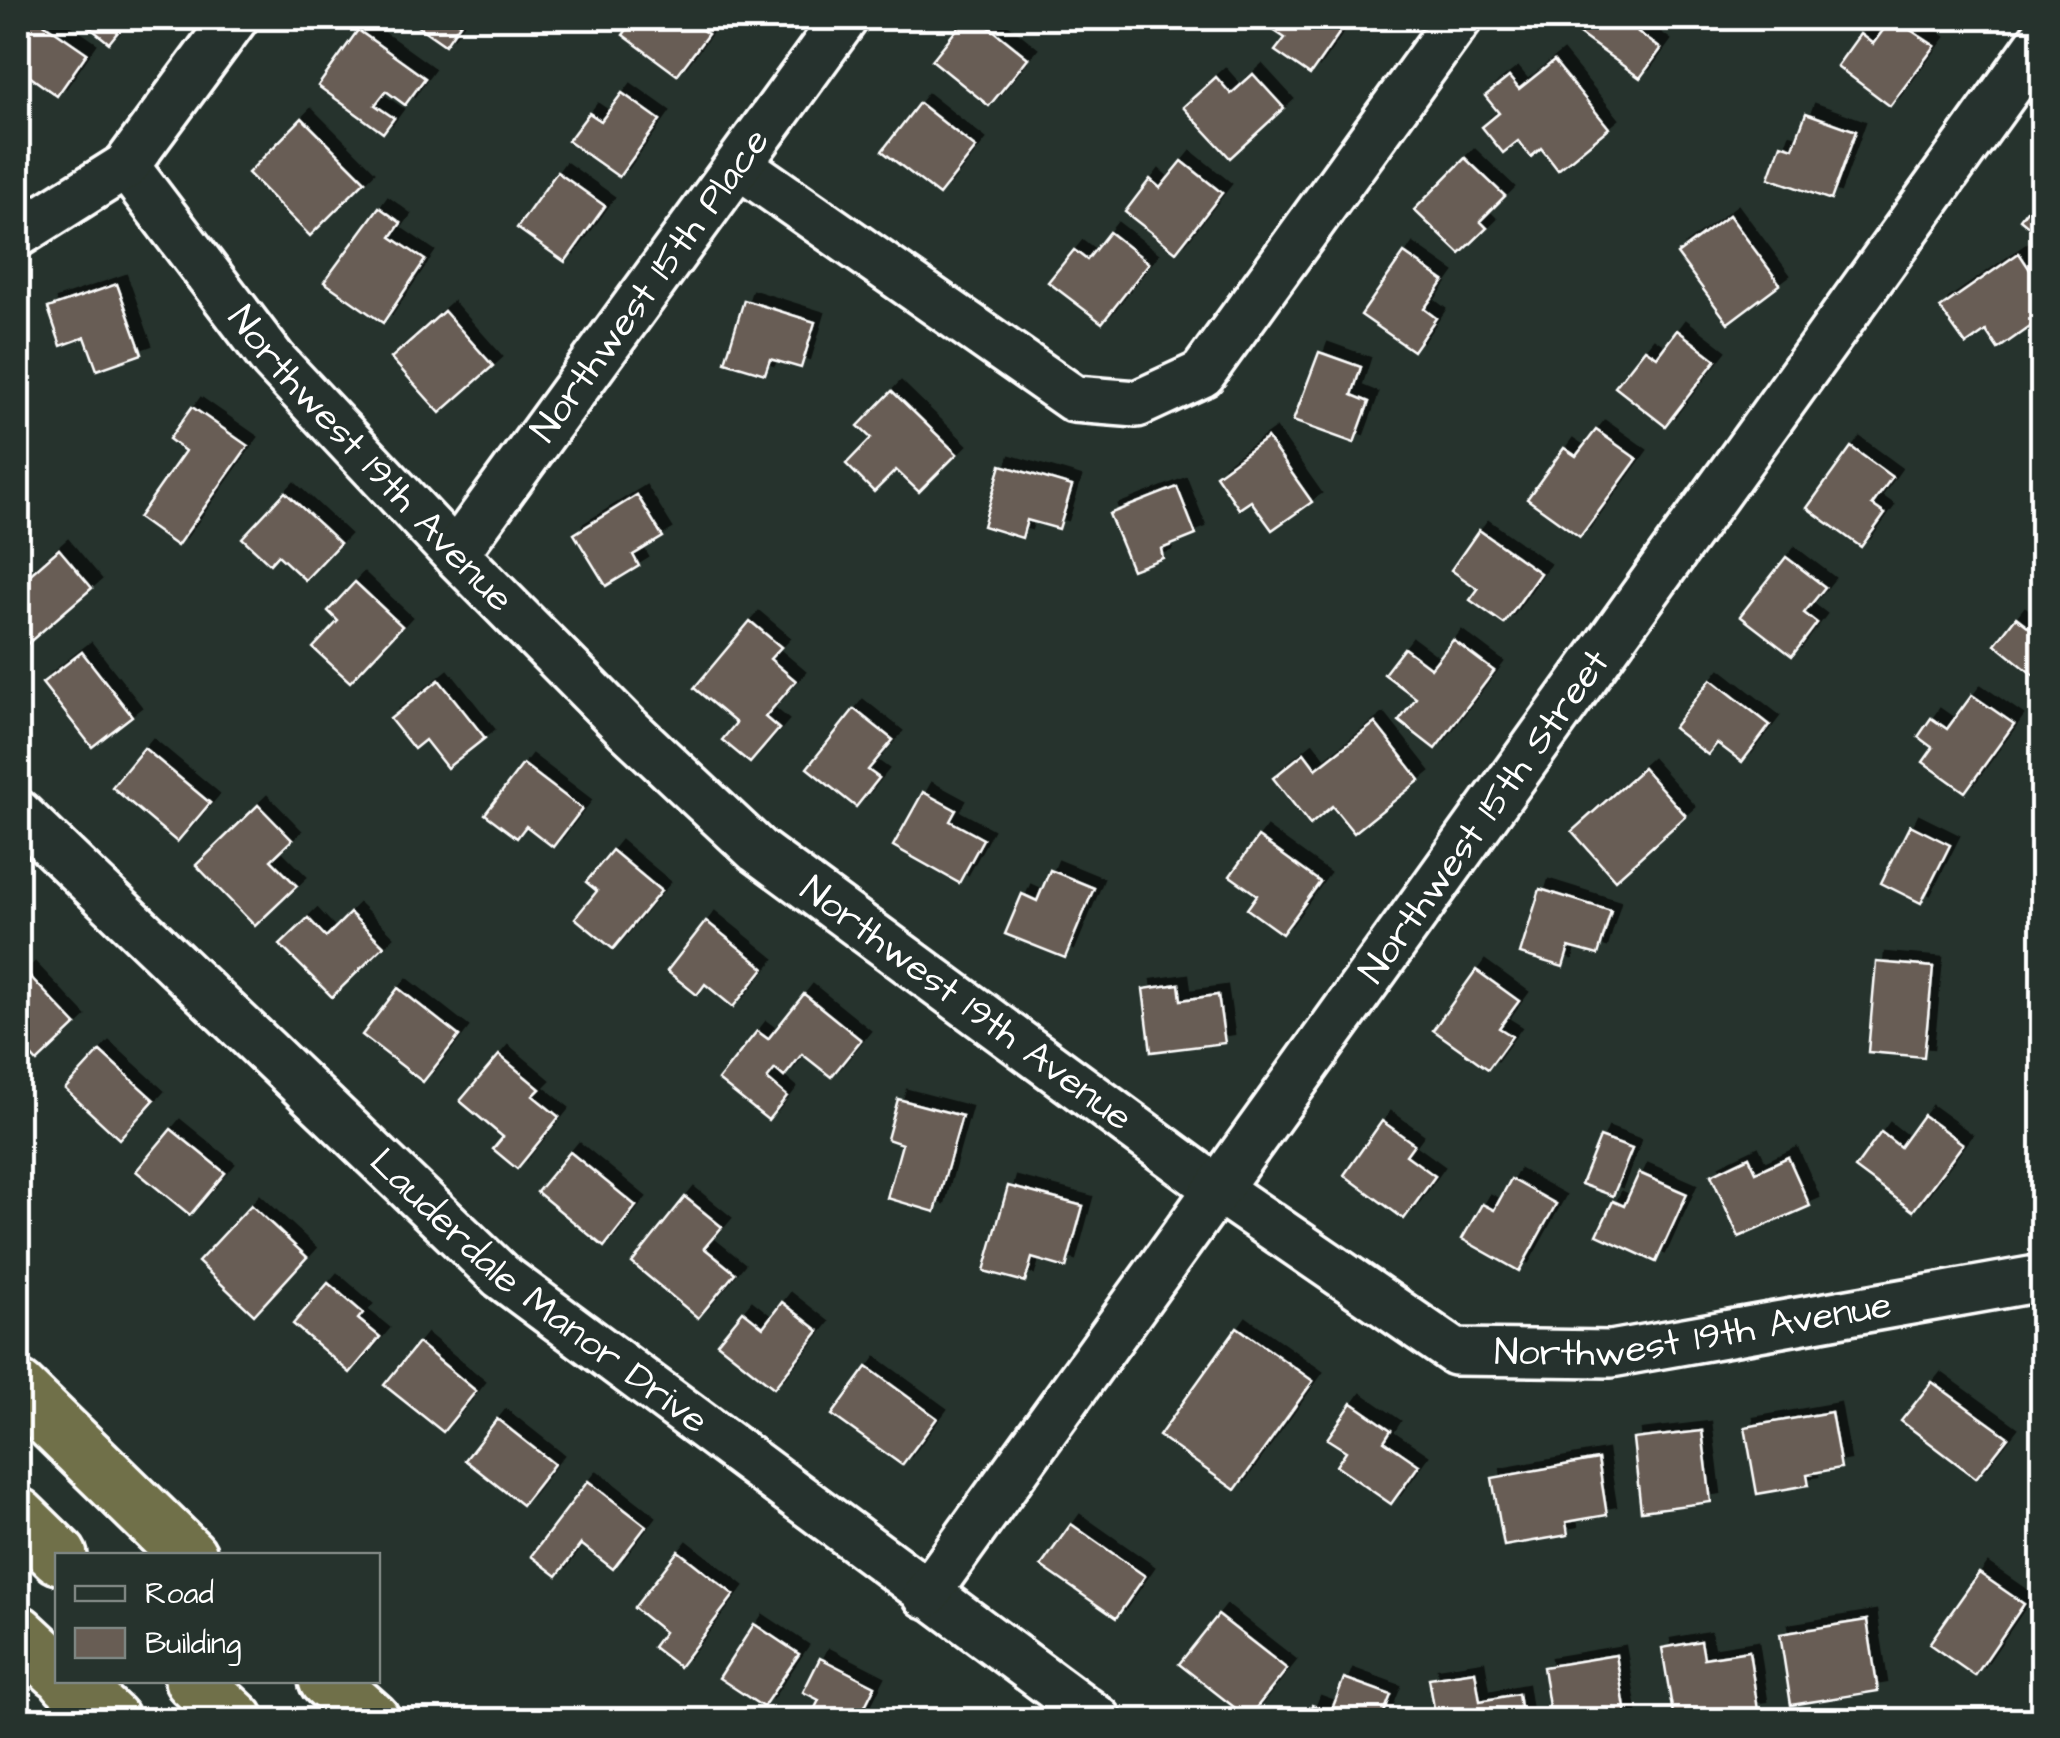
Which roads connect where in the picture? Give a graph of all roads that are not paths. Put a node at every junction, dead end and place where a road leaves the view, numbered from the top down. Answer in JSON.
{"nodes":[{"id":1,"x":234,"y":18,"type":"edge"},
{"id":2,"x":845,"y":18,"type":"edge"},
{"id":3,"x":1459,"y":18,"type":"edge"},
{"id":4,"x":2042,"y":40,"type":"edge"},
{"id":5,"x":126,"y":166,"type":"junction"},
{"id":6,"x":739,"y":166,"type":"junction"},
{"id":7,"x":18,"y":234,"type":"edge"},
{"id":8,"x":455,"y":554,"type":"junction"},
{"id":9,"x":18,"y":813,"type":"edge"},
{"id":10,"x":1216,"y":1188,"type":"junction"},
{"id":11,"x":2042,"y":1278,"type":"edge"},
{"id":12,"x":18,"y":1388,"type":"edge"},
{"id":13,"x":136,"y":1507,"type":"junction"},
{"id":14,"x":18,"y":1516,"type":"edge"},
{"id":15,"x":56,"y":1553,"type":"edge"},
{"id":16,"x":176,"y":1553,"type":"edge"},
{"id":17,"x":186,"y":1553,"type":"edge"},
{"id":18,"x":926,"y":1595,"type":"junction"},
{"id":19,"x":18,"y":1633,"type":"edge"},
{"id":20,"x":55,"y":1667,"type":"edge"},
{"id":21,"x":71,"y":1683,"type":"edge"},
{"id":22,"x":195,"y":1683,"type":"edge"},
{"id":23,"x":292,"y":1683,"type":"edge"},
{"id":24,"x":330,"y":1683,"type":"edge"},
{"id":25,"x":111,"y":1720,"type":"edge"},
{"id":26,"x":236,"y":1720,"type":"edge"},
{"id":27,"x":324,"y":1720,"type":"edge"},
{"id":28,"x":372,"y":1720,"type":"edge"},
{"id":29,"x":1099,"y":1720,"type":"edge"}],
"edges":[{"from":1,"to":5,"type":"street"},
{"from":2,"to":6,"type":"street","name":"Northwest 15th Place"},
{"from":3,"to":6,"type":"street"},
{"from":4,"to":10,"type":"street","name":"Northwest 15th Street"},
{"from":5,"to":7,"type":"street"},
{"from":5,"to":8,"type":"street","name":"Northwest 19th Avenue"},
{"from":6,"to":8,"type":"street","name":"Northwest 15th Place"},
{"from":8,"to":10,"type":"street","name":"Northwest 19th Avenue"},
{"from":9,"to":18,"type":"street","name":"Lauderdale Manor Drive"},
{"from":10,"to":11,"type":"street","name":"Northwest 19th Avenue"},
{"from":10,"to":18,"type":"street","name":"Northwest 15th Street"},
{"from":12,"to":13,"type":"highway"},
{"from":13,"to":16,"type":"highway"},
{"from":13,"to":17,"type":"highway"},
{"from":14,"to":15,"type":"highway"},
{"from":18,"to":29,"type":"street","name":"Lauderdale Manor Drive"},
{"from":19,"to":20,"type":"highway"},
{"from":21,"to":25,"type":"highway"},
{"from":22,"to":26,"type":"highway"},
{"from":23,"to":27,"type":"highway"},
{"from":24,"to":28,"type":"highway"}]}
